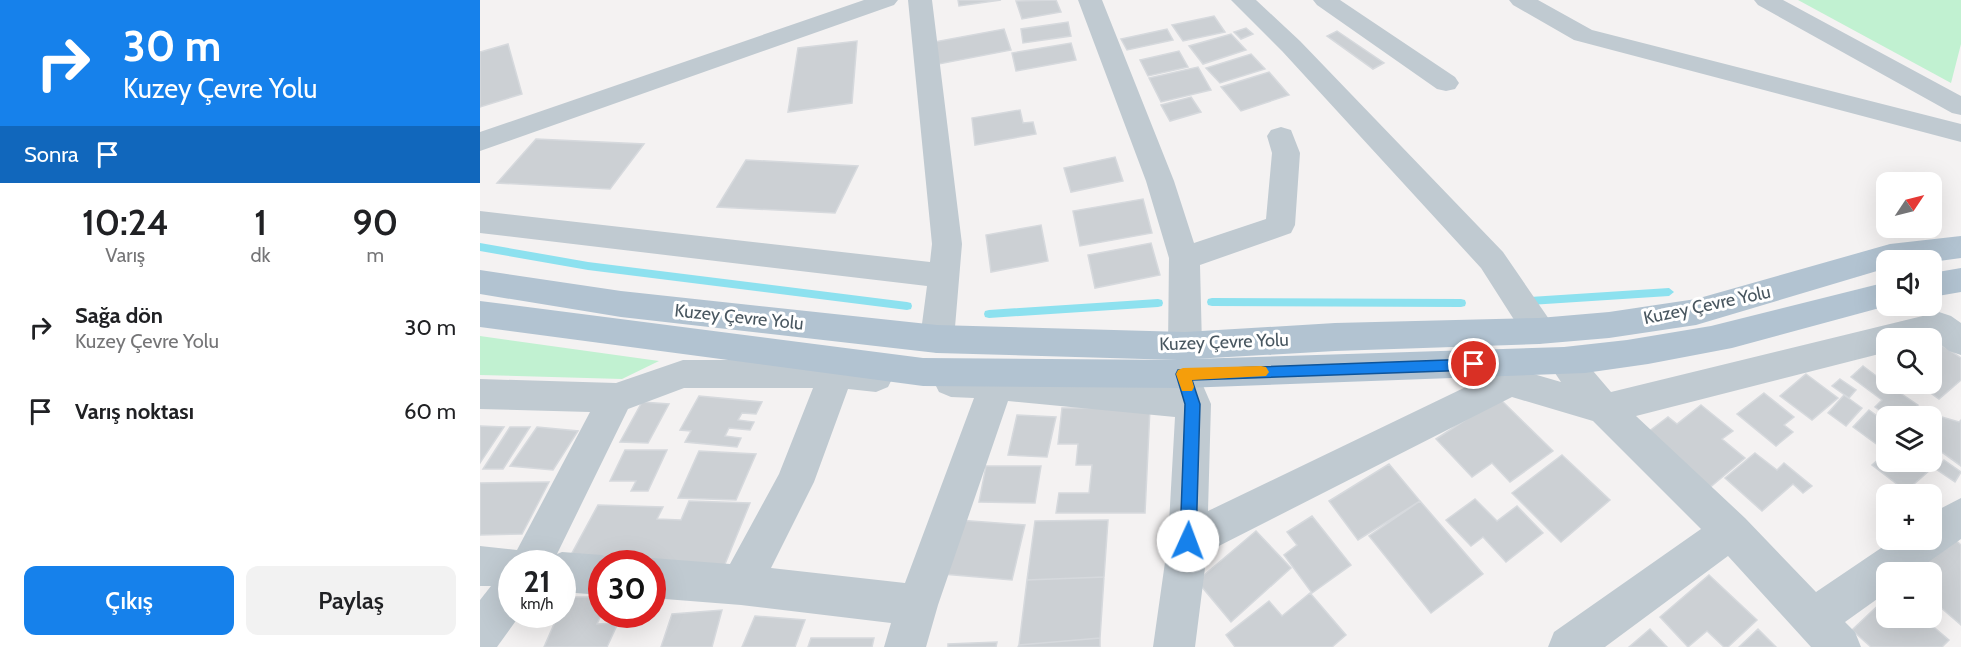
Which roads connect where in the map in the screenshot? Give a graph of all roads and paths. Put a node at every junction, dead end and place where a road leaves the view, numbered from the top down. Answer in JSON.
{"nodes":[{"id":1,"x":886,"y":0,"type":"edge"},
{"id":2,"x":920,"y":0,"type":"edge"},
{"id":3,"x":1090,"y":0,"type":"edge"},
{"id":4,"x":1243,"y":0,"type":"edge"},
{"id":5,"x":1325,"y":0,"type":"edge"},
{"id":6,"x":1521,"y":0,"type":"edge"},
{"id":7,"x":1766,"y":0,"type":"edge"},
{"id":8,"x":1446,"y":83,"type":"dead end"},
{"id":9,"x":1961,"y":107,"type":"edge"},
{"id":10,"x":1961,"y":133,"type":"edge"},
{"id":11,"x":1281,"y":136,"type":"dead end"},
{"id":12,"x":480,"y":142,"type":"edge"},
{"id":13,"x":480,"y":222,"type":"edge"},
{"id":14,"x":1961,"y":247,"type":"edge"},
{"id":15,"x":1184,"y":258,"type":"junction"},
{"id":16,"x":944,"y":276,"type":"junction"},
{"id":17,"x":1961,"y":280,"type":"edge"},
{"id":18,"x":480,"y":282,"type":"edge"},
{"id":19,"x":1942,"y":283,"type":"edge"},
{"id":20,"x":1876,"y":296,"type":"edge"},
{"id":21,"x":480,"y":314,"type":"edge"},
{"id":22,"x":1539,"y":331,"type":"junction"},
{"id":23,"x":937,"y":339,"type":"junction"},
{"id":24,"x":1961,"y":341,"type":"edge"},
{"id":25,"x":1564,"y":361,"type":"junction"},
{"id":26,"x":836,"y":374,"type":"junction"},
{"id":27,"x":1187,"y":375,"type":"junction"},
{"id":28,"x":996,"y":385,"type":"junction"},
{"id":29,"x":480,"y":394,"type":"edge"},
{"id":30,"x":616,"y":398,"type":"junction"},
{"id":31,"x":1604,"y":409,"type":"junction"},
{"id":32,"x":1961,"y":516,"type":"edge"},
{"id":33,"x":1942,"y":529,"type":"edge"},
{"id":34,"x":1731,"y":531,"type":"junction"},
{"id":35,"x":1188,"y":541,"type":"junction"},
{"id":36,"x":538,"y":550,"type":"edge"},
{"id":37,"x":1913,"y":550,"type":"edge"},
{"id":38,"x":480,"y":566,"type":"edge"},
{"id":39,"x":498,"y":567,"type":"edge"},
{"id":40,"x":666,"y":579,"type":"edge"},
{"id":41,"x":741,"y":585,"type":"junction"},
{"id":42,"x":917,"y":605,"type":"junction"},
{"id":43,"x":498,"y":611,"type":"edge"},
{"id":44,"x":1813,"y":619,"type":"junction"},
{"id":45,"x":480,"y":635,"type":"edge"},
{"id":46,"x":905,"y":647,"type":"edge"},
{"id":47,"x":1174,"y":647,"type":"edge"},
{"id":48,"x":1569,"y":647,"type":"edge"},
{"id":49,"x":1840,"y":647,"type":"edge"}],
"edges":[{"from":1,"to":12,"type":"street"},
{"from":2,"to":16,"type":"street"},
{"from":3,"to":15,"type":"street"},
{"from":4,"to":22,"type":"street"},
{"from":5,"to":8,"type":"street"},
{"from":6,"to":10,"type":"street"},
{"from":7,"to":9,"type":"street"},
{"from":11,"to":15,"type":"street"},
{"from":13,"to":16,"type":"street"},
{"from":14,"to":22,"type":"main road","name":"Kuzey Çevre Yolu"},
{"from":15,"to":27,"type":"street"},
{"from":16,"to":23,"type":"street"},
{"from":17,"to":19,"type":"main road"},
{"from":18,"to":23,"type":"main road","name":"Kuzey Çevre Yolu"},
{"from":20,"to":25,"type":"main road","name":"Kuzey Çevre Yolu"},
{"from":21,"to":27,"type":"main road","name":"Kuzey Çevre Yolu"},
{"from":22,"to":27,"type":"main road","name":"Kuzey Çevre Yolu"},
{"from":23,"to":27,"type":"main road","name":"Kuzey Çevre Yolu"},
{"from":24,"to":31,"type":"street"},
{"from":25,"to":27,"type":"main road","name":"Kuzey Çevre Yolu"},
{"from":25,"to":31,"type":"street"},
{"from":26,"to":28,"type":"street"},
{"from":26,"to":30,"type":"street"},
{"from":26,"to":41,"type":"street"},
{"from":27,"to":28,"type":"street"},
{"from":27,"to":35,"type":"street"},
{"from":28,"to":42,"type":"street"},
{"from":29,"to":30,"type":"street"},
{"from":30,"to":36,"type":"street"},
{"from":31,"to":34,"type":"street"},
{"from":31,"to":35,"type":"street"},
{"from":32,"to":33,"type":"street"},
{"from":34,"to":44,"type":"street"},
{"from":34,"to":48,"type":"street"},
{"from":35,"to":47,"type":"street"},
{"from":37,"to":44,"type":"street"},
{"from":38,"to":39,"type":"street"},
{"from":40,"to":41,"type":"street"},
{"from":41,"to":42,"type":"street"},
{"from":42,"to":46,"type":"street"},
{"from":43,"to":45,"type":"street"},
{"from":44,"to":49,"type":"street"}]}
